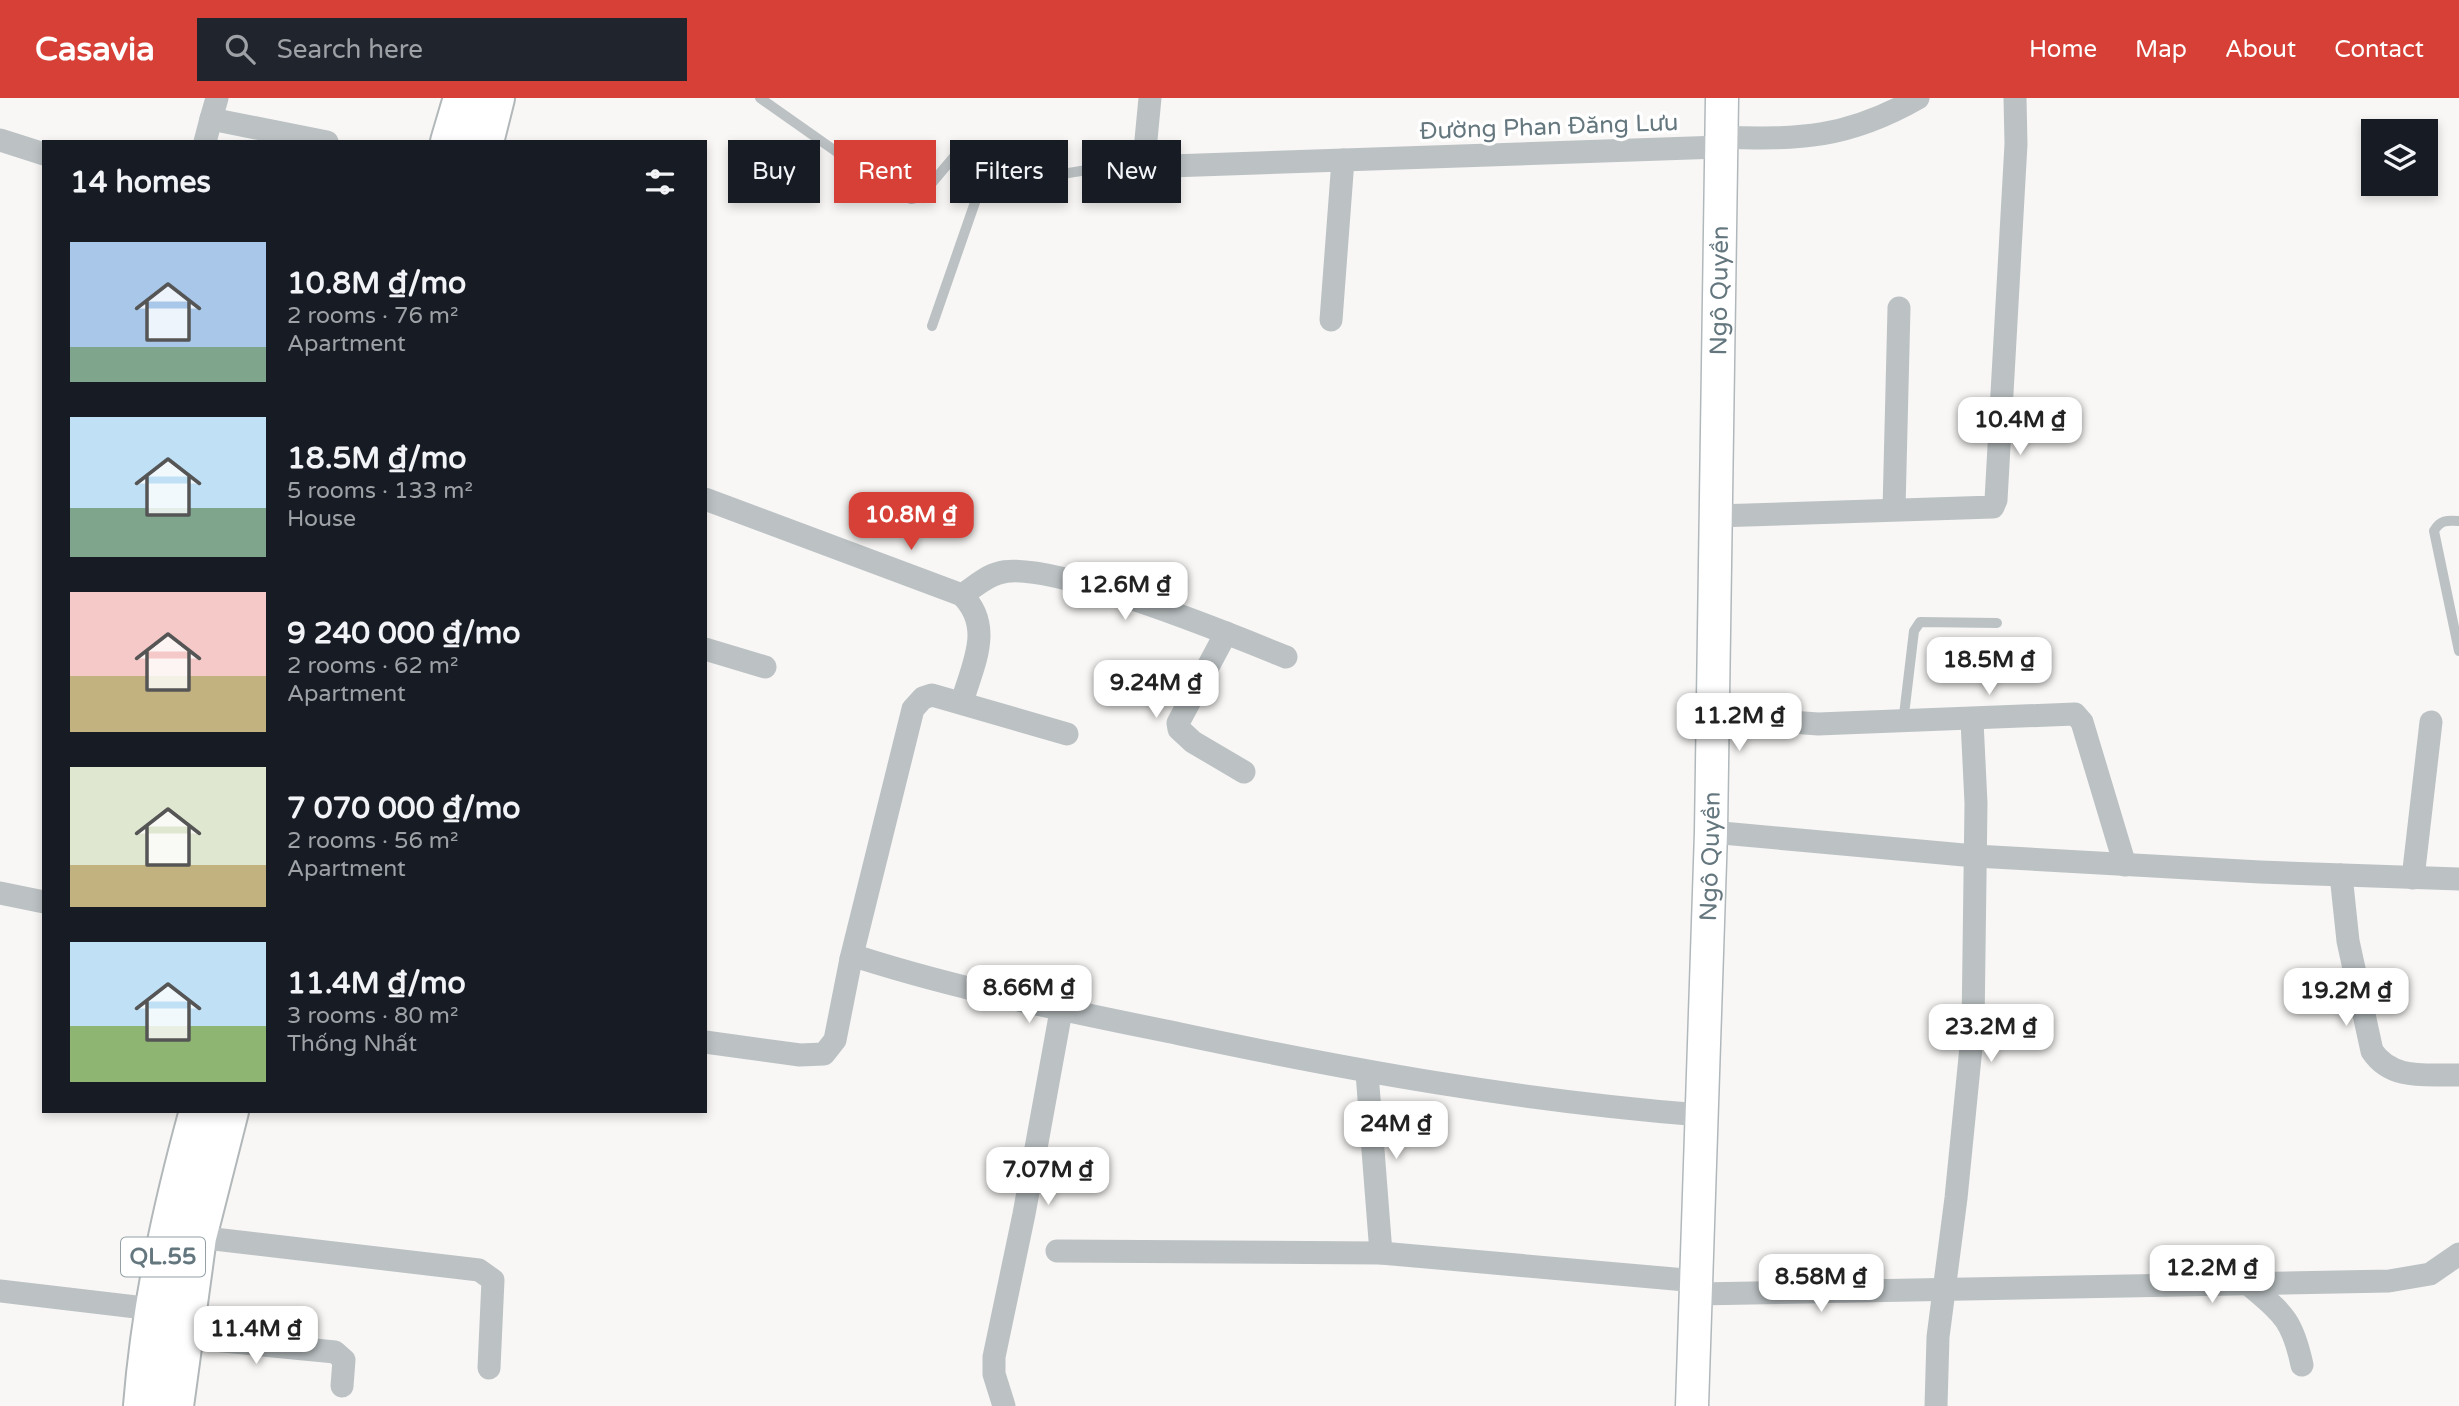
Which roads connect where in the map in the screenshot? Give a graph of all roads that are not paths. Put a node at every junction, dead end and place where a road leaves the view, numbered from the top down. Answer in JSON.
{"nodes":[{"id":1,"x":463,"y":98,"type":"edge"},
{"id":2,"x":495,"y":98,"type":"edge"},
{"id":3,"x":760,"y":98,"type":"edge"},
{"id":4,"x":1150,"y":98,"type":"edge"},
{"id":5,"x":1722,"y":98,"type":"edge"},
{"id":6,"x":1918,"y":98,"type":"edge"},
{"id":7,"x":2015,"y":98,"type":"edge"},
{"id":8,"x":214,"y":108,"type":"edge"},
{"id":9,"x":0,"y":140,"type":"edge"},
{"id":10,"x":206,"y":140,"type":"edge"},
{"id":11,"x":320,"y":140,"type":"edge"},
{"id":12,"x":451,"y":140,"type":"edge"},
{"id":13,"x":484,"y":140,"type":"edge"},
{"id":14,"x":1146,"y":140,"type":"edge"},
{"id":15,"x":1721,"y":142,"type":"junction"},
{"id":16,"x":42,"y":153,"type":"edge"},
{"id":17,"x":1343,"y":160,"type":"junction"},
{"id":18,"x":950,"y":161,"type":"edge"},
{"id":19,"x":1181,"y":166,"type":"edge"},
{"id":20,"x":975,"y":203,"type":"edge"},
{"id":21,"x":1899,"y":308,"type":"dead end"},
{"id":22,"x":1331,"y":320,"type":"dead end"},
{"id":23,"x":932,"y":326,"type":"dead end"},
{"id":24,"x":707,"y":500,"type":"edge"},
{"id":25,"x":1894,"y":509,"type":"junction"},
{"id":26,"x":1716,"y":516,"type":"junction"},
{"id":27,"x":2459,"y":521,"type":"edge"},
{"id":28,"x":962,"y":595,"type":"junction"},
{"id":29,"x":1997,"y":623,"type":"dead end"},
{"id":30,"x":1226,"y":633,"type":"junction"},
{"id":31,"x":707,"y":650,"type":"edge"},
{"id":32,"x":2459,"y":651,"type":"edge"},
{"id":33,"x":1286,"y":657,"type":"dead end"},
{"id":34,"x":765,"y":667,"type":"dead end"},
{"id":35,"x":962,"y":702,"type":"junction"},
{"id":36,"x":1714,"y":716,"type":"junction"},
{"id":37,"x":1972,"y":721,"type":"junction"},
{"id":38,"x":2431,"y":722,"type":"dead end"},
{"id":39,"x":1903,"y":723,"type":"junction"},
{"id":40,"x":1067,"y":734,"type":"dead end"},
{"id":41,"x":1244,"y":772,"type":"dead end"},
{"id":42,"x":1711,"y":832,"type":"junction"},
{"id":43,"x":1975,"y":856,"type":"junction"},
{"id":44,"x":2125,"y":865,"type":"junction"},
{"id":45,"x":2341,"y":875,"type":"junction"},
{"id":46,"x":2413,"y":878,"type":"junction"},
{"id":47,"x":2459,"y":879,"type":"edge"},
{"id":48,"x":0,"y":893,"type":"edge"},
{"id":49,"x":42,"y":902,"type":"edge"},
{"id":50,"x":851,"y":958,"type":"junction"},
{"id":51,"x":1061,"y":1011,"type":"junction"},
{"id":52,"x":707,"y":1042,"type":"edge"},
{"id":53,"x":1367,"y":1073,"type":"junction"},
{"id":54,"x":2459,"y":1075,"type":"edge"},
{"id":55,"x":198,"y":1113,"type":"edge"},
{"id":56,"x":228,"y":1113,"type":"edge"},
{"id":57,"x":1701,"y":1115,"type":"junction"},
{"id":58,"x":197,"y":1237,"type":"junction"},
{"id":59,"x":1057,"y":1251,"type":"dead end"},
{"id":60,"x":1381,"y":1253,"type":"junction"},
{"id":61,"x":2459,"y":1254,"type":"edge"},
{"id":62,"x":2247,"y":1283,"type":"junction"},
{"id":63,"x":1697,"y":1287,"type":"junction"},
{"id":64,"x":1944,"y":1287,"type":"junction"},
{"id":65,"x":0,"y":1291,"type":"edge"},
{"id":66,"x":153,"y":1309,"type":"junction"},
{"id":67,"x":181,"y":1337,"type":"junction"},
{"id":68,"x":2302,"y":1365,"type":"dead end"},
{"id":69,"x":489,"y":1368,"type":"dead end"},
{"id":70,"x":342,"y":1386,"type":"dead end"},
{"id":71,"x":143,"y":1406,"type":"edge"},
{"id":72,"x":174,"y":1406,"type":"edge"},
{"id":73,"x":1004,"y":1406,"type":"edge"},
{"id":74,"x":1692,"y":1406,"type":"edge"},
{"id":75,"x":1936,"y":1406,"type":"edge"}],
"edges":[{"from":1,"to":12,"type":"highway"},
{"from":2,"to":13,"type":"highway"},
{"from":3,"to":18,"type":"lane"},
{"from":4,"to":14,"type":"street"},
{"from":5,"to":15,"type":"street","name":"Ngô Quyền"},
{"from":6,"to":15,"type":"street","name":"Đường Phan Đăng Lưu"},
{"from":7,"to":25,"type":"street"},
{"from":8,"to":10,"type":"street"},
{"from":8,"to":11,"type":"street"},
{"from":9,"to":16,"type":"street"},
{"from":15,"to":17,"type":"street","name":"Đường Phan Đăng Lưu"},
{"from":15,"to":26,"type":"street","name":"Ngô Quyền"},
{"from":17,"to":19,"type":"street","name":"Đường Phan Đăng Lưu"},
{"from":17,"to":22,"type":"street"},
{"from":20,"to":23,"type":"lane"},
{"from":21,"to":25,"type":"street"},
{"from":24,"to":28,"type":"street"},
{"from":25,"to":26,"type":"street"},
{"from":26,"to":36,"type":"street","name":"Ngô Quyền"},
{"from":27,"to":32,"type":"lane"},
{"from":28,"to":30,"type":"street"},
{"from":28,"to":35,"type":"street"},
{"from":29,"to":39,"type":"lane"},
{"from":30,"to":33,"type":"street"},
{"from":30,"to":41,"type":"street"},
{"from":31,"to":34,"type":"street"},
{"from":35,"to":40,"type":"street"},
{"from":35,"to":50,"type":"street"},
{"from":36,"to":39,"type":"street"},
{"from":36,"to":42,"type":"street","name":"Ngô Quyền"},
{"from":37,"to":39,"type":"street"},
{"from":37,"to":43,"type":"street"},
{"from":37,"to":44,"type":"street"},
{"from":38,"to":46,"type":"street"},
{"from":42,"to":43,"type":"street"},
{"from":42,"to":57,"type":"street","name":"Ngô Quyền"},
{"from":43,"to":44,"type":"street"},
{"from":43,"to":64,"type":"street"},
{"from":44,"to":45,"type":"street"},
{"from":45,"to":46,"type":"street"},
{"from":45,"to":54,"type":"street"},
{"from":46,"to":47,"type":"street"},
{"from":48,"to":49,"type":"street"},
{"from":50,"to":51,"type":"street"},
{"from":50,"to":52,"type":"street"},
{"from":51,"to":53,"type":"street"},
{"from":51,"to":73,"type":"street"},
{"from":53,"to":57,"type":"street"},
{"from":53,"to":60,"type":"street"},
{"from":55,"to":66,"type":"highway","number":"QL.55"},
{"from":56,"to":58,"type":"highway","number":"QL.55"},
{"from":57,"to":63,"type":"street","name":"Ngô Quyền"},
{"from":58,"to":67,"type":"highway","number":"QL.55"},
{"from":58,"to":69,"type":"street"},
{"from":59,"to":60,"type":"street"},
{"from":60,"to":63,"type":"street"},
{"from":61,"to":62,"type":"street"},
{"from":62,"to":64,"type":"street"},
{"from":62,"to":68,"type":"street"},
{"from":63,"to":64,"type":"street"},
{"from":63,"to":74,"type":"street","name":"Ngô Quyền"},
{"from":64,"to":75,"type":"street"},
{"from":65,"to":66,"type":"street"},
{"from":66,"to":71,"type":"highway","number":"QL.55"},
{"from":67,"to":70,"type":"street"},
{"from":67,"to":72,"type":"highway","number":"QL.55"}]}
